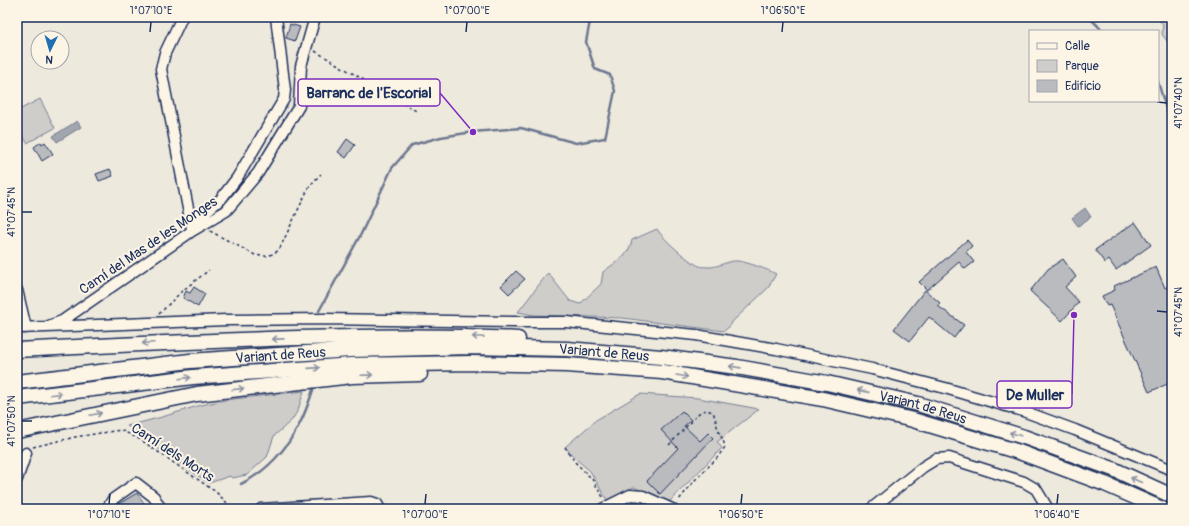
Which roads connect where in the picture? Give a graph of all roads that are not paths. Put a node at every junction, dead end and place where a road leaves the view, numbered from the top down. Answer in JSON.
{"nodes":[{"id":1,"x":182,"y":17,"type":"edge"},
{"id":2,"x":276,"y":17,"type":"edge"},
{"id":3,"x":315,"y":17,"type":"edge"},
{"id":4,"x":195,"y":227,"type":"junction"},
{"id":5,"x":17,"y":290,"type":"edge"},
{"id":6,"x":46,"y":327,"type":"junction"},
{"id":7,"x":22,"y":328,"type":"edge"},
{"id":8,"x":542,"y":349,"type":"junction"},
{"id":9,"x":17,"y":350,"type":"edge"},
{"id":10,"x":662,"y":372,"type":"junction"},
{"id":11,"x":17,"y":382,"type":"edge"},
{"id":12,"x":17,"y":398,"type":"edge"},
{"id":13,"x":17,"y":431,"type":"edge"},
{"id":14,"x":26,"y":453,"type":"road end"},
{"id":15,"x":1172,"y":470,"type":"edge"},
{"id":16,"x":17,"y":479,"type":"edge"},
{"id":17,"x":1172,"y":496,"type":"edge"},
{"id":18,"x":605,"y":507,"type":"edge"},
{"id":19,"x":107,"y":509,"type":"edge"},
{"id":20,"x":161,"y":509,"type":"edge"},
{"id":21,"x":261,"y":509,"type":"edge"},
{"id":22,"x":380,"y":509,"type":"edge"},
{"id":23,"x":672,"y":509,"type":"edge"},
{"id":24,"x":871,"y":509,"type":"edge"},
{"id":25,"x":1048,"y":509,"type":"edge"},
{"id":26,"x":1162,"y":509,"type":"edge"}],
"edges":[{"from":1,"to":4,"type":"street"},
{"from":2,"to":4,"type":"street"},
{"from":3,"to":4,"type":"street","name":"Camí del Mas de les Monges"},
{"from":4,"to":6,"type":"street","name":"Camí del Mas de les Monges"},
{"from":5,"to":7,"type":"street"},
{"from":6,"to":7,"type":"street","name":"Camí del Mas de les Monges"},
{"from":6,"to":15,"type":"street"},
{"from":8,"to":9,"type":"highway","one_way":true},
{"from":8,"to":11,"type":"highway","name":"Variant de Reus"},
{"from":17,"to":8,"type":"highway","name":"Variant de Reus","one_way":true},
{"from":12,"to":10,"type":"highway","name":"Variant de Reus","one_way":true},
{"from":13,"to":10,"type":"highway","one_way":true},
{"from":10,"to":26,"type":"highway","name":"Variant de Reus","one_way":true},
{"from":14,"to":16,"type":"street"},
{"from":18,"to":23,"type":"street"},
{"from":19,"to":20,"type":"street"},
{"from":21,"to":22,"type":"street"},
{"from":24,"to":25,"type":"street"}]}
